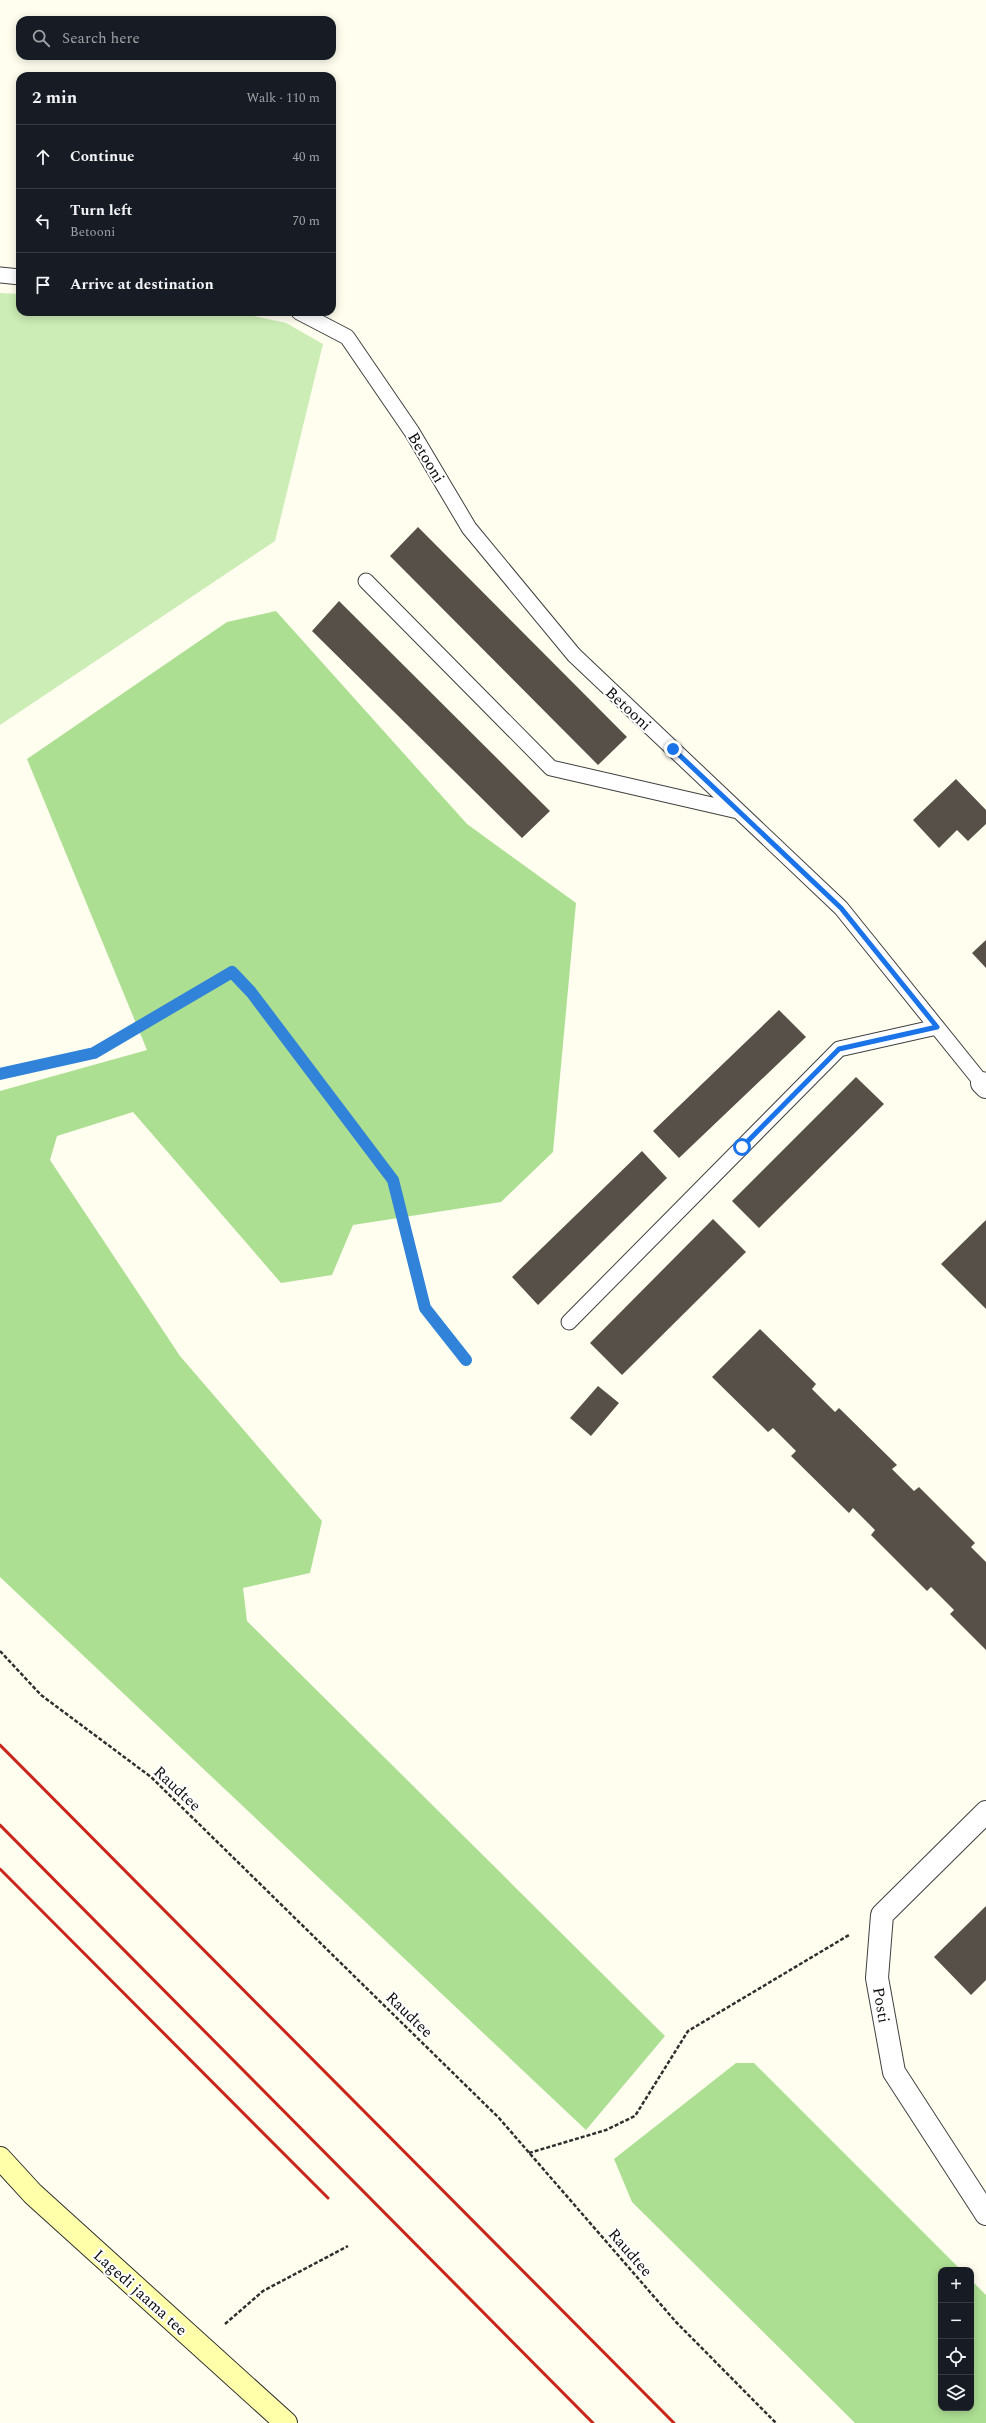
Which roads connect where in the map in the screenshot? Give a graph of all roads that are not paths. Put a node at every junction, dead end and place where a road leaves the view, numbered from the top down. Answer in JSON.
{"nodes":[{"id":1,"x":0,"y":275,"type":"edge"},
{"id":2,"x":16,"y":277,"type":"edge"},
{"id":3,"x":307,"y":316,"type":"edge"},
{"id":4,"x":366,"y":582,"type":"dead end"},
{"id":5,"x":739,"y":811,"type":"junction"},
{"id":6,"x":937,"y":1027,"type":"junction"},
{"id":7,"x":984,"y":1085,"type":"edge"},
{"id":8,"x":569,"y":1322,"type":"dead end"},
{"id":9,"x":986,"y":1812,"type":"edge"},
{"id":10,"x":0,"y":2158,"type":"edge"},
{"id":11,"x":986,"y":2214,"type":"edge"},
{"id":12,"x":286,"y":2423,"type":"edge"}],
"edges":[{"from":1,"to":2,"type":"lane"},
{"from":3,"to":5,"type":"lane","name":"Betooni"},
{"from":4,"to":5,"type":"lane"},
{"from":5,"to":6,"type":"lane","name":"Betooni"},
{"from":6,"to":7,"type":"lane","name":"Betooni"},
{"from":6,"to":8,"type":"lane"},
{"from":9,"to":11,"type":"street","name":"Posti"},
{"from":10,"to":12,"type":"street","name":"Lagedi jaama tee"}]}
